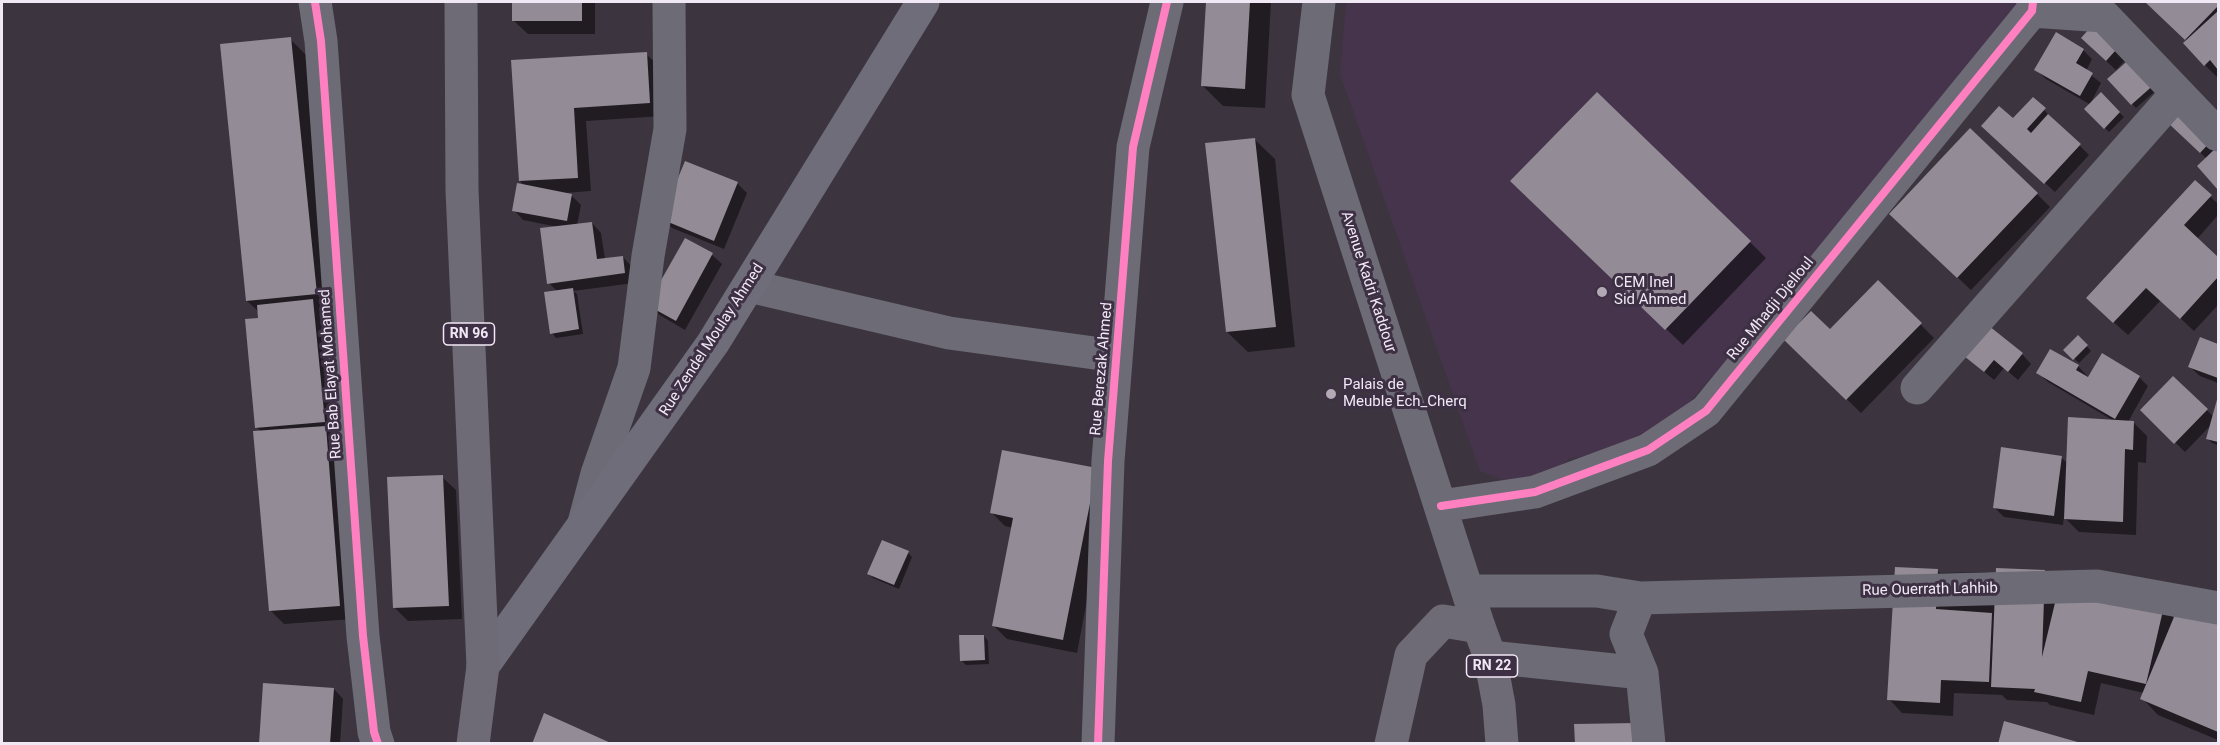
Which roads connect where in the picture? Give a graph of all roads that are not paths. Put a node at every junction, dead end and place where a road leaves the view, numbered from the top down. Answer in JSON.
{"nodes":[{"id":1,"x":315,"y":2,"type":"edge"},
{"id":2,"x":461,"y":2,"type":"edge"},
{"id":3,"x":669,"y":2,"type":"edge"},
{"id":4,"x":924,"y":2,"type":"edge"},
{"id":5,"x":1167,"y":2,"type":"edge"},
{"id":6,"x":1319,"y":2,"type":"edge"},
{"id":7,"x":2032,"y":6,"type":"edge"},
{"id":8,"x":2177,"y":93,"type":"junction"},
{"id":9,"x":2218,"y":135,"type":"edge"},
{"id":10,"x":749,"y":286,"type":"junction"},
{"id":11,"x":1116,"y":356,"type":"junction"},
{"id":12,"x":1917,"y":388,"type":"dead end"},
{"id":13,"x":1441,"y":506,"type":"junction"},
{"id":14,"x":583,"y":529,"type":"junction"},
{"id":15,"x":1468,"y":591,"type":"junction"},
{"id":16,"x":1640,"y":598,"type":"junction"},
{"id":17,"x":2218,"y":608,"type":"edge"},
{"id":18,"x":1479,"y":627,"type":"junction"},
{"id":19,"x":1490,"y":657,"type":"junction"},
{"id":20,"x":483,"y":666,"type":"junction"},
{"id":21,"x":1642,"y":673,"type":"junction"},
{"id":22,"x":378,"y":744,"type":"edge"},
{"id":23,"x":473,"y":744,"type":"edge"},
{"id":24,"x":1098,"y":744,"type":"edge"},
{"id":25,"x":1391,"y":744,"type":"edge"},
{"id":26,"x":1502,"y":744,"type":"edge"},
{"id":27,"x":1649,"y":744,"type":"edge"}],
"edges":[{"from":1,"to":22,"type":"street","name":"Rue Bab Elayat Mohamed"},
{"from":2,"to":20,"type":"main road","number":"RN 96"},
{"from":3,"to":14,"type":"street"},
{"from":4,"to":10,"type":"main road","name":"Rue Zendel Moulay Ahmed"},
{"from":5,"to":11,"type":"street","name":"Rue Berezak Ahmed"},
{"from":6,"to":13,"type":"street","name":"Avenue Kadri Kaddour"},
{"from":7,"to":8,"type":"street"},
{"from":7,"to":13,"type":"street","name":"Rue Mhadji Djelloul"},
{"from":8,"to":9,"type":"street"},
{"from":8,"to":12,"type":"street"},
{"from":10,"to":11,"type":"street"},
{"from":10,"to":14,"type":"main road","name":"Rue Zendel Moulay Ahmed"},
{"from":11,"to":24,"type":"street","name":"Rue Berezak Ahmed"},
{"from":13,"to":15,"type":"street","name":"Avenue Kadri Kaddour"},
{"from":14,"to":20,"type":"main road","name":"Rue Zendel Moulay Ahmed"},
{"from":15,"to":16,"type":"street","name":"Rue Ouerrath Lahhib"},
{"from":15,"to":18,"type":"street","name":"Avenue Kadri Kaddour"},
{"from":16,"to":17,"type":"street","name":"Rue Ouerrath Lahhib"},
{"from":16,"to":21,"type":"street"},
{"from":18,"to":19,"type":"main road","number":"RN 22"},
{"from":18,"to":25,"type":"main road"},
{"from":19,"to":21,"type":"street"},
{"from":19,"to":26,"type":"main road","number":"RN 22"},
{"from":20,"to":23,"type":"main road","number":"RN 96"},
{"from":21,"to":27,"type":"street"}]}
